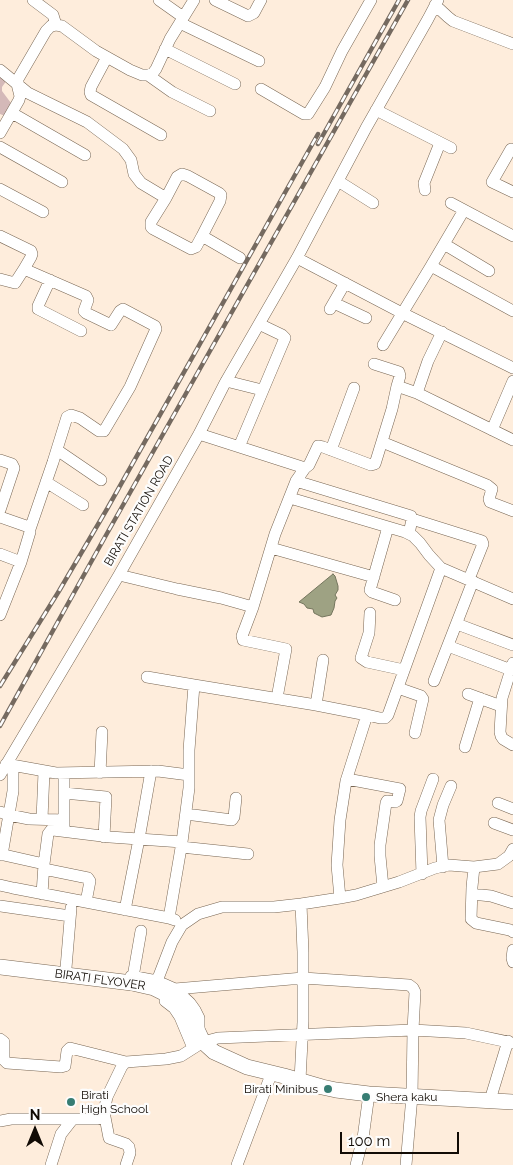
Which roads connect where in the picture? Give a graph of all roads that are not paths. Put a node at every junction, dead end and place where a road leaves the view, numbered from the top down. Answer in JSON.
{"nodes":[{"id":1,"x":33,"y":0,"type":"edge"},
{"id":2,"x":159,"y":0,"type":"edge"},
{"id":3,"x":194,"y":0,"type":"edge"},
{"id":4,"x":215,"y":0,"type":"edge"},
{"id":5,"x":261,"y":0,"type":"edge"},
{"id":6,"x":371,"y":0,"type":"edge"},
{"id":7,"x":437,"y":2,"type":"edge"},
{"id":8,"x":182,"y":20,"type":"junction"},
{"id":9,"x":56,"y":25,"type":"junction"},
{"id":10,"x":513,"y":44,"type":"edge"},
{"id":11,"x":165,"y":49,"type":"junction"},
{"id":12,"x":107,"y":57,"type":"junction"},
{"id":13,"x":260,"y":61,"type":"dead end"},
{"id":14,"x":0,"y":70,"type":"edge"},
{"id":15,"x":148,"y":75,"type":"junction"},
{"id":16,"x":17,"y":84,"type":"junction"},
{"id":17,"x":235,"y":84,"type":"dead end"},
{"id":18,"x":261,"y":89,"type":"dead end"},
{"id":19,"x":376,"y":110,"type":"junction"},
{"id":20,"x":210,"y":111,"type":"dead end"},
{"id":21,"x":12,"y":113,"type":"junction"},
{"id":22,"x":0,"y":134,"type":"edge"},
{"id":23,"x":161,"y":135,"type":"dead end"},
{"id":24,"x":0,"y":147,"type":"edge"},
{"id":25,"x":511,"y":148,"type":"dead end"},
{"id":26,"x":85,"y":155,"type":"dead end"},
{"id":27,"x":338,"y":181,"type":"junction"},
{"id":28,"x":62,"y":182,"type":"dead end"},
{"id":29,"x":0,"y":189,"type":"edge"},
{"id":30,"x":512,"y":189,"type":"edge"},
{"id":31,"x":425,"y":190,"type":"dead end"},
{"id":32,"x":166,"y":198,"type":"junction"},
{"id":33,"x":373,"y":203,"type":"dead end"},
{"id":34,"x":451,"y":203,"type":"dead end"},
{"id":35,"x":464,"y":210,"type":"junction"},
{"id":36,"x":43,"y":212,"type":"dead end"},
{"id":37,"x":0,"y":236,"type":"edge"},
{"id":38,"x":202,"y":236,"type":"junction"},
{"id":39,"x":513,"y":236,"type":"edge"},
{"id":40,"x":444,"y":244,"type":"junction"},
{"id":41,"x":240,"y":258,"type":"dead end"},
{"id":42,"x":297,"y":258,"type":"junction"},
{"id":43,"x":431,"y":266,"type":"junction"},
{"id":44,"x":24,"y":269,"type":"junction"},
{"id":45,"x":490,"y":271,"type":"dead end"},
{"id":46,"x":0,"y":279,"type":"edge"},
{"id":47,"x":50,"y":280,"type":"junction"},
{"id":48,"x":345,"y":283,"type":"junction"},
{"id":49,"x":513,"y":310,"type":"edge"},
{"id":50,"x":402,"y":313,"type":"junction"},
{"id":51,"x":366,"y":318,"type":"dead end"},
{"id":52,"x":259,"y":324,"type":"junction"},
{"id":53,"x":81,"y":331,"type":"dead end"},
{"id":54,"x":442,"y":332,"type":"junction"},
{"id":55,"x":383,"y":345,"type":"dead end"},
{"id":56,"x":374,"y":364,"type":"dead end"},
{"id":57,"x":513,"y":368,"type":"edge"},
{"id":58,"x":226,"y":381,"type":"junction"},
{"id":59,"x":513,"y":381,"type":"edge"},
{"id":60,"x":397,"y":386,"type":"junction"},
{"id":61,"x":354,"y":388,"type":"dead end"},
{"id":62,"x":262,"y":390,"type":"junction"},
{"id":63,"x":417,"y":393,"type":"junction"},
{"id":64,"x":492,"y":430,"type":"junction"},
{"id":65,"x":199,"y":434,"type":"junction"},
{"id":66,"x":513,"y":440,"type":"edge"},
{"id":67,"x":382,"y":442,"type":"junction"},
{"id":68,"x":239,"y":447,"type":"junction"},
{"id":69,"x":57,"y":450,"type":"junction"},
{"id":70,"x":331,"y":450,"type":"junction"},
{"id":71,"x":0,"y":460,"type":"edge"},
{"id":72,"x":305,"y":468,"type":"junction"},
{"id":73,"x":101,"y":480,"type":"dead end"},
{"id":74,"x":296,"y":481,"type":"junction"},
{"id":75,"x":46,"y":482,"type":"junction"},
{"id":76,"x":290,"y":498,"type":"junction"},
{"id":77,"x":83,"y":505,"type":"dead end"},
{"id":78,"x":0,"y":510,"type":"edge"},
{"id":79,"x":513,"y":511,"type":"edge"},
{"id":80,"x":0,"y":517,"type":"edge"},
{"id":81,"x":412,"y":519,"type":"junction"},
{"id":82,"x":388,"y":527,"type":"junction"},
{"id":83,"x":30,"y":529,"type":"junction"},
{"id":84,"x":409,"y":534,"type":"junction"},
{"id":85,"x":271,"y":548,"type":"junction"},
{"id":86,"x":0,"y":554,"type":"edge"},
{"id":87,"x":21,"y":562,"type":"junction"},
{"id":88,"x":441,"y":568,"type":"junction"},
{"id":89,"x":119,"y":575,"type":"junction"},
{"id":90,"x":374,"y":577,"type":"junction"},
{"id":91,"x":471,"y":580,"type":"junction"},
{"id":92,"x":5,"y":590,"type":"edge"},
{"id":93,"x":513,"y":599,"type":"edge"},
{"id":94,"x":395,"y":600,"type":"dead end"},
{"id":95,"x":253,"y":607,"type":"junction"},
{"id":96,"x":370,"y":613,"type":"dead end"},
{"id":97,"x":0,"y":615,"type":"edge"},
{"id":98,"x":456,"y":624,"type":"junction"},
{"id":99,"x":513,"y":645,"type":"edge"},
{"id":100,"x":448,"y":646,"type":"junction"},
{"id":101,"x":323,"y":660,"type":"dead end"},
{"id":102,"x":512,"y":666,"type":"edge"},
{"id":103,"x":404,"y":670,"type":"junction"},
{"id":104,"x":147,"y":677,"type":"dead end"},
{"id":105,"x":434,"y":681,"type":"dead end"},
{"id":106,"x":194,"y":685,"type":"junction"},
{"id":107,"x":398,"y":688,"type":"junction"},
{"id":108,"x":468,"y":694,"type":"dead end"},
{"id":109,"x":277,"y":698,"type":"junction"},
{"id":110,"x":480,"y":698,"type":"junction"},
{"id":111,"x":316,"y":705,"type":"junction"},
{"id":112,"x":501,"y":711,"type":"junction"},
{"id":113,"x":367,"y":715,"type":"junction"},
{"id":114,"x":513,"y":718,"type":"edge"},
{"id":115,"x":102,"y":732,"type":"dead end"},
{"id":116,"x":415,"y":733,"type":"dead end"},
{"id":117,"x":513,"y":744,"type":"edge"},
{"id":118,"x":465,"y":747,"type":"dead end"},
{"id":119,"x":10,"y":765,"type":"junction"},
{"id":120,"x":151,"y":771,"type":"junction"},
{"id":121,"x":44,"y":772,"type":"junction"},
{"id":122,"x":100,"y":773,"type":"junction"},
{"id":123,"x":64,"y":774,"type":"junction"},
{"id":124,"x":0,"y":775,"type":"edge"},
{"id":125,"x":190,"y":775,"type":"junction"},
{"id":126,"x":347,"y":779,"type":"junction"},
{"id":127,"x":433,"y":779,"type":"dead end"},
{"id":128,"x":451,"y":786,"type":"dead end"},
{"id":129,"x":64,"y":793,"type":"junction"},
{"id":130,"x":236,"y":798,"type":"dead end"},
{"id":131,"x":498,"y":803,"type":"dead end"},
{"id":132,"x":513,"y":809,"type":"edge"},
{"id":133,"x":5,"y":814,"type":"edge"},
{"id":134,"x":186,"y":814,"type":"junction"},
{"id":135,"x":42,"y":818,"type":"junction"},
{"id":136,"x":494,"y":823,"type":"dead end"},
{"id":137,"x":64,"y":826,"type":"junction"},
{"id":138,"x":513,"y":830,"type":"edge"},
{"id":139,"x":104,"y":837,"type":"junction"},
{"id":140,"x":139,"y":839,"type":"junction"},
{"id":141,"x":181,"y":845,"type":"junction"},
{"id":142,"x":513,"y":848,"type":"edge"},
{"id":143,"x":248,"y":854,"type":"dead end"},
{"id":144,"x":1,"y":855,"type":"edge"},
{"id":145,"x":44,"y":867,"type":"junction"},
{"id":146,"x":443,"y":867,"type":"junction"},
{"id":147,"x":474,"y":867,"type":"junction"},
{"id":148,"x":422,"y":874,"type":"junction"},
{"id":149,"x":0,"y":884,"type":"edge"},
{"id":150,"x":383,"y":887,"type":"junction"},
{"id":151,"x":42,"y":894,"type":"junction"},
{"id":152,"x":472,"y":894,"type":"junction"},
{"id":153,"x":340,"y":898,"type":"junction"},
{"id":154,"x":72,"y":899,"type":"junction"},
{"id":155,"x":86,"y":902,"type":"junction"},
{"id":156,"x":513,"y":903,"type":"edge"},
{"id":157,"x":301,"y":904,"type":"junction"},
{"id":158,"x":0,"y":906,"type":"edge"},
{"id":159,"x":125,"y":910,"type":"junction"},
{"id":160,"x":70,"y":916,"type":"junction"},
{"id":161,"x":169,"y":918,"type":"junction"},
{"id":162,"x":182,"y":925,"type":"junction"},
{"id":163,"x":141,"y":931,"type":"dead end"},
{"id":164,"x":513,"y":932,"type":"edge"},
{"id":165,"x":513,"y":950,"type":"edge"},
{"id":166,"x":0,"y":961,"type":"edge"},
{"id":167,"x":513,"y":962,"type":"edge"},
{"id":168,"x":0,"y":967,"type":"edge"},
{"id":169,"x":66,"y":968,"type":"junction"},
{"id":170,"x":0,"y":973,"type":"edge"},
{"id":171,"x":133,"y":977,"type":"junction"},
{"id":172,"x":303,"y":978,"type":"junction"},
{"id":173,"x":157,"y":981,"type":"junction"},
{"id":174,"x":174,"y":988,"type":"junction"},
{"id":175,"x":412,"y":1030,"type":"junction"},
{"id":176,"x":303,"y":1035,"type":"junction"},
{"id":177,"x":197,"y":1036,"type":"junction"},
{"id":178,"x":0,"y":1039,"type":"edge"},
{"id":179,"x":511,"y":1042,"type":"edge"},
{"id":180,"x":126,"y":1062,"type":"junction"},
{"id":181,"x":272,"y":1072,"type":"junction"},
{"id":182,"x":300,"y":1080,"type":"junction"},
{"id":183,"x":369,"y":1094,"type":"junction"},
{"id":184,"x":412,"y":1096,"type":"junction"},
{"id":185,"x":490,"y":1100,"type":"junction"},
{"id":186,"x":513,"y":1102,"type":"edge"},
{"id":187,"x":104,"y":1112,"type":"junction"},
{"id":188,"x":72,"y":1120,"type":"junction"},
{"id":189,"x":0,"y":1121,"type":"edge"},
{"id":190,"x":51,"y":1165,"type":"edge"},
{"id":191,"x":126,"y":1165,"type":"edge"},
{"id":192,"x":237,"y":1165,"type":"edge"},
{"id":193,"x":356,"y":1165,"type":"edge"},
{"id":194,"x":406,"y":1165,"type":"edge"}],
"edges":[{"from":1,"to":9,"type":"street"},
{"from":2,"to":8,"type":"street"},
{"from":3,"to":8,"type":"street"},
{"from":4,"to":5,"type":"street"},
{"from":6,"to":18,"type":"street"},
{"from":7,"to":10,"type":"street"},
{"from":7,"to":19,"type":"street","name":"BIRATI STATION ROAD"},
{"from":8,"to":11,"type":"street"},
{"from":8,"to":13,"type":"street"},
{"from":9,"to":12,"type":"street"},
{"from":9,"to":16,"type":"street"},
{"from":11,"to":15,"type":"street"},
{"from":11,"to":17,"type":"street"},
{"from":12,"to":15,"type":"street"},
{"from":12,"to":23,"type":"street"},
{"from":14,"to":16,"type":"street"},
{"from":15,"to":20,"type":"street"},
{"from":16,"to":21,"type":"street"},
{"from":16,"to":32,"type":"street"},
{"from":19,"to":27,"type":"street","name":"BIRATI STATION ROAD"},
{"from":19,"to":31,"type":"street"},
{"from":21,"to":22,"type":"street"},
{"from":21,"to":26,"type":"street"},
{"from":24,"to":28,"type":"street"},
{"from":25,"to":30,"type":"street"},
{"from":27,"to":33,"type":"street"},
{"from":27,"to":42,"type":"street","name":"BIRATI STATION ROAD"},
{"from":29,"to":36,"type":"street"},
{"from":32,"to":38,"type":"street"},
{"from":32,"to":38,"type":"street"},
{"from":34,"to":35,"type":"street"},
{"from":35,"to":39,"type":"street"},
{"from":35,"to":40,"type":"street"},
{"from":37,"to":44,"type":"street"},
{"from":38,"to":41,"type":"street"},
{"from":40,"to":43,"type":"street"},
{"from":40,"to":45,"type":"street"},
{"from":42,"to":48,"type":"street"},
{"from":42,"to":52,"type":"street","name":"BIRATI STATION ROAD"},
{"from":43,"to":49,"type":"street"},
{"from":43,"to":50,"type":"street"},
{"from":44,"to":46,"type":"street"},
{"from":44,"to":47,"type":"street"},
{"from":47,"to":53,"type":"street"},
{"from":47,"to":69,"type":"street"},
{"from":48,"to":50,"type":"street"},
{"from":48,"to":51,"type":"street"},
{"from":50,"to":54,"type":"street"},
{"from":50,"to":55,"type":"street"},
{"from":52,"to":58,"type":"street","name":"BIRATI STATION ROAD"},
{"from":52,"to":62,"type":"street"},
{"from":54,"to":57,"type":"street"},
{"from":54,"to":63,"type":"street"},
{"from":56,"to":60,"type":"street"},
{"from":58,"to":62,"type":"street"},
{"from":58,"to":65,"type":"street","name":"BIRATI STATION ROAD"},
{"from":59,"to":64,"type":"street"},
{"from":60,"to":63,"type":"street"},
{"from":60,"to":67,"type":"street"},
{"from":61,"to":70,"type":"street"},
{"from":62,"to":68,"type":"street"},
{"from":63,"to":64,"type":"street"},
{"from":64,"to":66,"type":"street"},
{"from":65,"to":68,"type":"street"},
{"from":65,"to":89,"type":"street","name":"BIRATI STATION ROAD"},
{"from":67,"to":70,"type":"street"},
{"from":67,"to":79,"type":"street"},
{"from":68,"to":72,"type":"street"},
{"from":69,"to":73,"type":"street"},
{"from":69,"to":75,"type":"street"},
{"from":70,"to":72,"type":"street"},
{"from":71,"to":78,"type":"street"},
{"from":72,"to":74,"type":"street"},
{"from":74,"to":76,"type":"street"},
{"from":74,"to":81,"type":"street"},
{"from":75,"to":77,"type":"street"},
{"from":75,"to":83,"type":"street"},
{"from":76,"to":82,"type":"street"},
{"from":76,"to":85,"type":"street"},
{"from":80,"to":83,"type":"street"},
{"from":81,"to":84,"type":"street"},
{"from":81,"to":91,"type":"street"},
{"from":82,"to":84,"type":"street"},
{"from":82,"to":90,"type":"street"},
{"from":83,"to":87,"type":"street"},
{"from":84,"to":88,"type":"street"},
{"from":85,"to":90,"type":"street"},
{"from":85,"to":95,"type":"street"},
{"from":86,"to":87,"type":"street"},
{"from":87,"to":92,"type":"street"},
{"from":88,"to":91,"type":"street"},
{"from":88,"to":103,"type":"street"},
{"from":89,"to":95,"type":"street"},
{"from":89,"to":119,"type":"street","name":"BIRATI STATION ROAD"},
{"from":90,"to":94,"type":"street"},
{"from":91,"to":93,"type":"street"},
{"from":91,"to":98,"type":"street"},
{"from":92,"to":97,"type":"street"},
{"from":95,"to":109,"type":"street"},
{"from":96,"to":103,"type":"street"},
{"from":98,"to":99,"type":"street"},
{"from":98,"to":100,"type":"street"},
{"from":100,"to":102,"type":"street"},
{"from":100,"to":105,"type":"street"},
{"from":101,"to":111,"type":"street"},
{"from":102,"to":112,"type":"street"},
{"from":103,"to":107,"type":"street"},
{"from":104,"to":106,"type":"street"},
{"from":106,"to":109,"type":"street"},
{"from":106,"to":125,"type":"street"},
{"from":107,"to":113,"type":"street"},
{"from":107,"to":116,"type":"street"},
{"from":108,"to":110,"type":"street"},
{"from":109,"to":111,"type":"street"},
{"from":110,"to":112,"type":"street"},
{"from":110,"to":118,"type":"street"},
{"from":111,"to":113,"type":"street"},
{"from":112,"to":114,"type":"street"},
{"from":112,"to":117,"type":"street"},
{"from":113,"to":126,"type":"street"},
{"from":115,"to":122,"type":"street"},
{"from":119,"to":121,"type":"street"},
{"from":119,"to":124,"type":"street","name":"BIRATI STATION ROAD"},
{"from":119,"to":133,"type":"street"},
{"from":120,"to":122,"type":"street"},
{"from":120,"to":125,"type":"street"},
{"from":120,"to":140,"type":"street"},
{"from":121,"to":123,"type":"street"},
{"from":121,"to":135,"type":"street"},
{"from":122,"to":123,"type":"street"},
{"from":123,"to":129,"type":"street"},
{"from":125,"to":134,"type":"street"},
{"from":126,"to":150,"type":"street"},
{"from":126,"to":153,"type":"street"},
{"from":127,"to":148,"type":"street"},
{"from":128,"to":146,"type":"street"},
{"from":129,"to":137,"type":"street"},
{"from":129,"to":139,"type":"street"},
{"from":130,"to":134,"type":"street"},
{"from":131,"to":132,"type":"street"},
{"from":133,"to":135,"type":"street"},
{"from":133,"to":144,"type":"street"},
{"from":134,"to":141,"type":"street"},
{"from":135,"to":137,"type":"street"},
{"from":136,"to":138,"type":"street"},
{"from":137,"to":139,"type":"street"},
{"from":137,"to":145,"type":"street"},
{"from":139,"to":140,"type":"street"},
{"from":140,"to":141,"type":"street"},
{"from":140,"to":159,"type":"street"},
{"from":141,"to":143,"type":"street"},
{"from":141,"to":161,"type":"street"},
{"from":142,"to":147,"type":"street"},
{"from":144,"to":145,"type":"street"},
{"from":145,"to":151,"type":"street"},
{"from":145,"to":155,"type":"street"},
{"from":146,"to":147,"type":"street"},
{"from":146,"to":148,"type":"street"},
{"from":147,"to":152,"type":"street"},
{"from":148,"to":150,"type":"street"},
{"from":149,"to":151,"type":"street"},
{"from":150,"to":153,"type":"street"},
{"from":151,"to":154,"type":"street"},
{"from":152,"to":156,"type":"street"},
{"from":152,"to":164,"type":"street"},
{"from":153,"to":157,"type":"street"},
{"from":154,"to":155,"type":"street"},
{"from":154,"to":160,"type":"street"},
{"from":155,"to":159,"type":"street"},
{"from":157,"to":162,"type":"street"},
{"from":157,"to":172,"type":"street"},
{"from":158,"to":160,"type":"street"},
{"from":159,"to":161,"type":"street"},
{"from":160,"to":169,"type":"street"},
{"from":161,"to":162,"type":"street"},
{"from":162,"to":173,"type":"street"},
{"from":163,"to":171,"type":"street"},
{"from":165,"to":167,"type":"street"},
{"from":166,"to":169,"type":"street"},
{"from":168,"to":177,"type":"main road","name":"BIRATI FLYOVER"},
{"from":169,"to":171,"type":"street"},
{"from":170,"to":177,"type":"street"},
{"from":171,"to":173,"type":"street"},
{"from":172,"to":174,"type":"street"},
{"from":172,"to":175,"type":"street"},
{"from":172,"to":176,"type":"street"},
{"from":173,"to":174,"type":"street"},
{"from":174,"to":177,"type":"street"},
{"from":175,"to":176,"type":"street"},
{"from":175,"to":179,"type":"street"},
{"from":175,"to":184,"type":"street"},
{"from":176,"to":177,"type":"street"},
{"from":176,"to":182,"type":"street"},
{"from":177,"to":180,"type":"street"},
{"from":177,"to":181,"type":"main road","name":"BIRATI FLYOVER"},
{"from":178,"to":180,"type":"street"},
{"from":179,"to":185,"type":"street"},
{"from":180,"to":187,"type":"street"},
{"from":181,"to":182,"type":"main road","name":"BIRATI FLYOVER"},
{"from":181,"to":192,"type":"street"},
{"from":182,"to":183,"type":"main road","name":"BIRATI FLYOVER"},
{"from":183,"to":184,"type":"main road","name":"BIRATI FLYOVER"},
{"from":183,"to":193,"type":"street"},
{"from":184,"to":185,"type":"main road","name":"BIRATI FLYOVER"},
{"from":184,"to":194,"type":"street"},
{"from":185,"to":186,"type":"main road","name":"BIRATI FLYOVER"},
{"from":187,"to":188,"type":"street"},
{"from":187,"to":191,"type":"street"},
{"from":188,"to":189,"type":"street"},
{"from":188,"to":190,"type":"street"}]}
